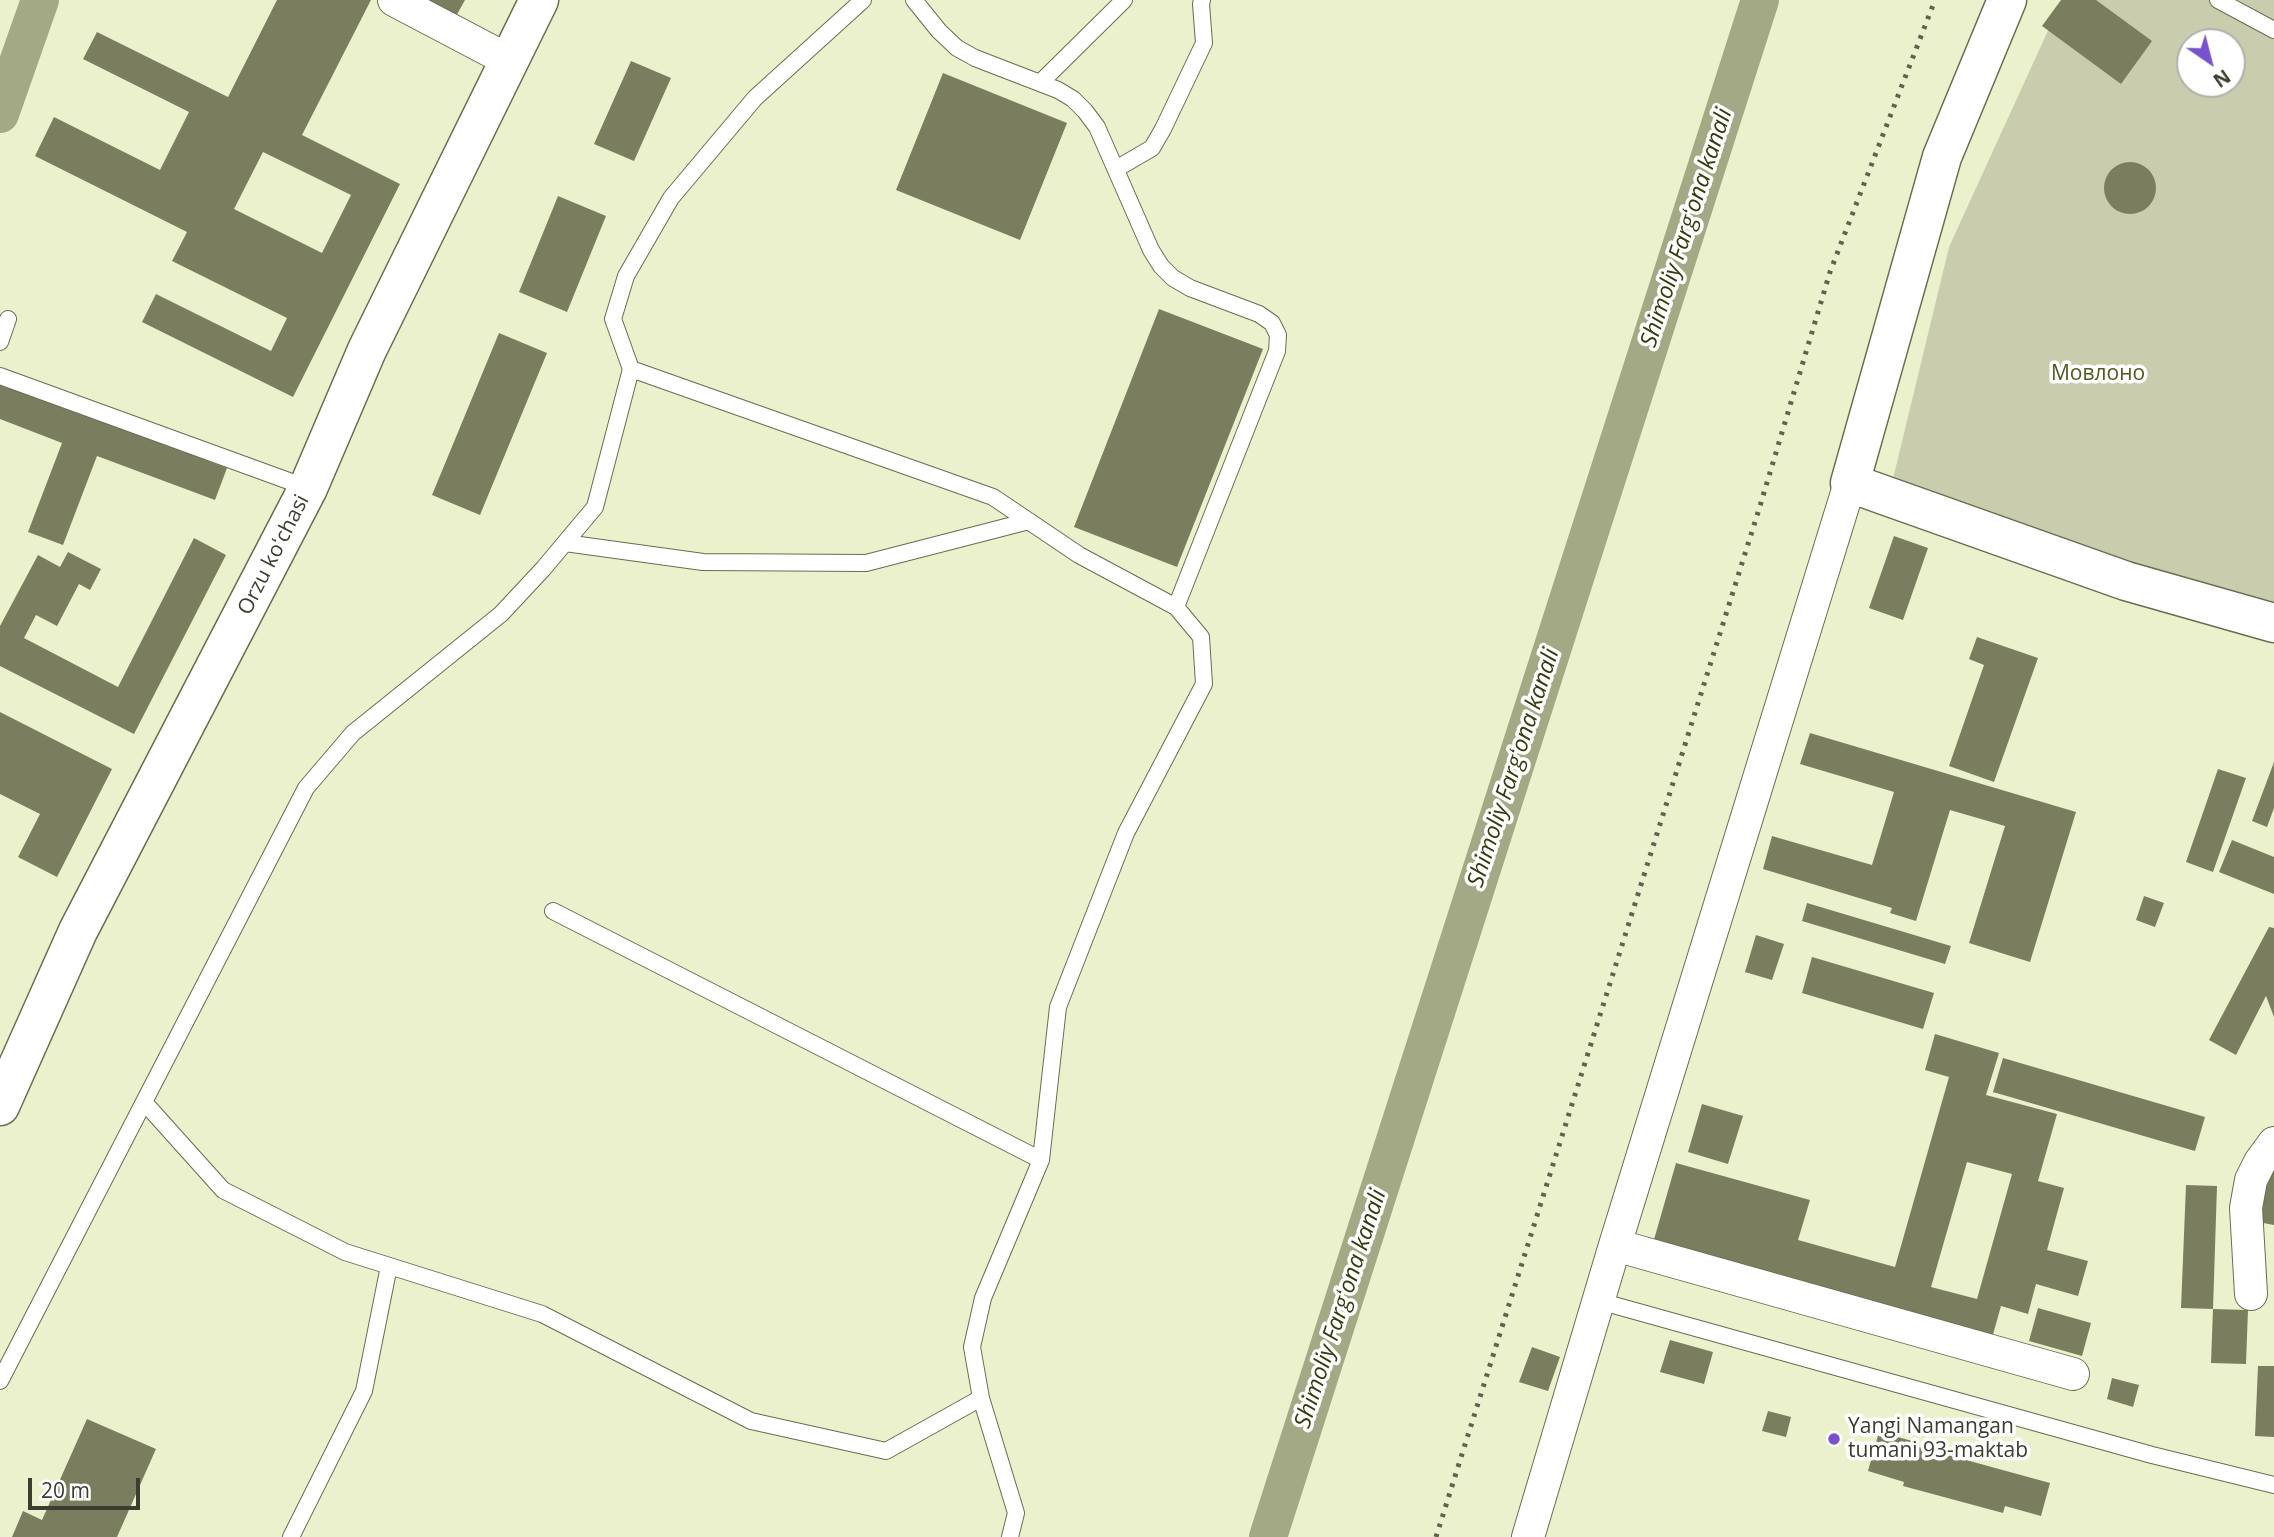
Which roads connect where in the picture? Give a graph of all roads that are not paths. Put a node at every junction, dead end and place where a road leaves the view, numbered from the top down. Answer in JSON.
{"nodes":[{"id":1,"x":394,"y":0,"type":"edge"},
{"id":2,"x":539,"y":0,"type":"edge"},
{"id":3,"x":863,"y":0,"type":"edge"},
{"id":4,"x":914,"y":0,"type":"edge"},
{"id":5,"x":1124,"y":0,"type":"edge"},
{"id":6,"x":1202,"y":0,"type":"edge"},
{"id":7,"x":2007,"y":0,"type":"edge"},
{"id":8,"x":2218,"y":0,"type":"edge"},
{"id":9,"x":2274,"y":30,"type":"edge"},
{"id":10,"x":508,"y":61,"type":"junction"},
{"id":11,"x":1040,"y":83,"type":"junction"},
{"id":12,"x":1116,"y":169,"type":"junction"},
{"id":13,"x":8,"y":319,"type":"dead end"},
{"id":14,"x":0,"y":342,"type":"edge"},
{"id":15,"x":631,"y":369,"type":"junction"},
{"id":16,"x":0,"y":376,"type":"edge"},
{"id":17,"x":1850,"y":483,"type":"junction"},
{"id":18,"x":308,"y":488,"type":"junction"},
{"id":19,"x":1028,"y":521,"type":"junction"},
{"id":20,"x":565,"y":543,"type":"junction"},
{"id":21,"x":1176,"y":607,"type":"junction"},
{"id":22,"x":2274,"y":624,"type":"edge"},
{"id":23,"x":553,"y":912,"type":"dead end"},
{"id":24,"x":144,"y":1102,"type":"junction"},
{"id":25,"x":0,"y":1106,"type":"edge"},
{"id":26,"x":2274,"y":1143,"type":"edge"},
{"id":27,"x":1041,"y":1160,"type":"junction"},
{"id":28,"x":1615,"y":1245,"type":"junction"},
{"id":29,"x":389,"y":1266,"type":"junction"},
{"id":30,"x":2251,"y":1294,"type":"dead end"},
{"id":31,"x":1599,"y":1301,"type":"junction"},
{"id":32,"x":2073,"y":1374,"type":"dead end"},
{"id":33,"x":0,"y":1381,"type":"edge"},
{"id":34,"x":981,"y":1398,"type":"junction"},
{"id":35,"x":2274,"y":1485,"type":"edge"},
{"id":36,"x":291,"y":1537,"type":"edge"},
{"id":37,"x":1010,"y":1537,"type":"edge"},
{"id":38,"x":1528,"y":1537,"type":"edge"}],
"edges":[{"from":1,"to":10,"type":"street"},
{"from":2,"to":10,"type":"street","name":"Orzu koʻchasi"},
{"from":3,"to":15,"type":"lane"},
{"from":4,"to":11,"type":"lane"},
{"from":5,"to":11,"type":"lane"},
{"from":6,"to":12,"type":"lane"},
{"from":7,"to":17,"type":"street"},
{"from":8,"to":9,"type":"lane"},
{"from":10,"to":18,"type":"street","name":"Orzu koʻchasi"},
{"from":11,"to":12,"type":"lane"},
{"from":12,"to":21,"type":"lane"},
{"from":13,"to":14,"type":"lane"},
{"from":15,"to":19,"type":"lane"},
{"from":15,"to":20,"type":"lane"},
{"from":16,"to":18,"type":"lane"},
{"from":17,"to":22,"type":"street"},
{"from":17,"to":28,"type":"street"},
{"from":18,"to":25,"type":"street","name":"Orzu koʻchasi"},
{"from":19,"to":20,"type":"lane"},
{"from":19,"to":21,"type":"lane"},
{"from":20,"to":24,"type":"lane"},
{"from":21,"to":27,"type":"lane"},
{"from":23,"to":27,"type":"lane"},
{"from":24,"to":29,"type":"lane"},
{"from":24,"to":33,"type":"lane"},
{"from":26,"to":30,"type":"street"},
{"from":27,"to":34,"type":"lane"},
{"from":28,"to":31,"type":"street"},
{"from":28,"to":32,"type":"street"},
{"from":29,"to":34,"type":"lane"},
{"from":29,"to":36,"type":"lane"},
{"from":31,"to":35,"type":"lane"},
{"from":31,"to":38,"type":"street"},
{"from":34,"to":37,"type":"lane"}]}
